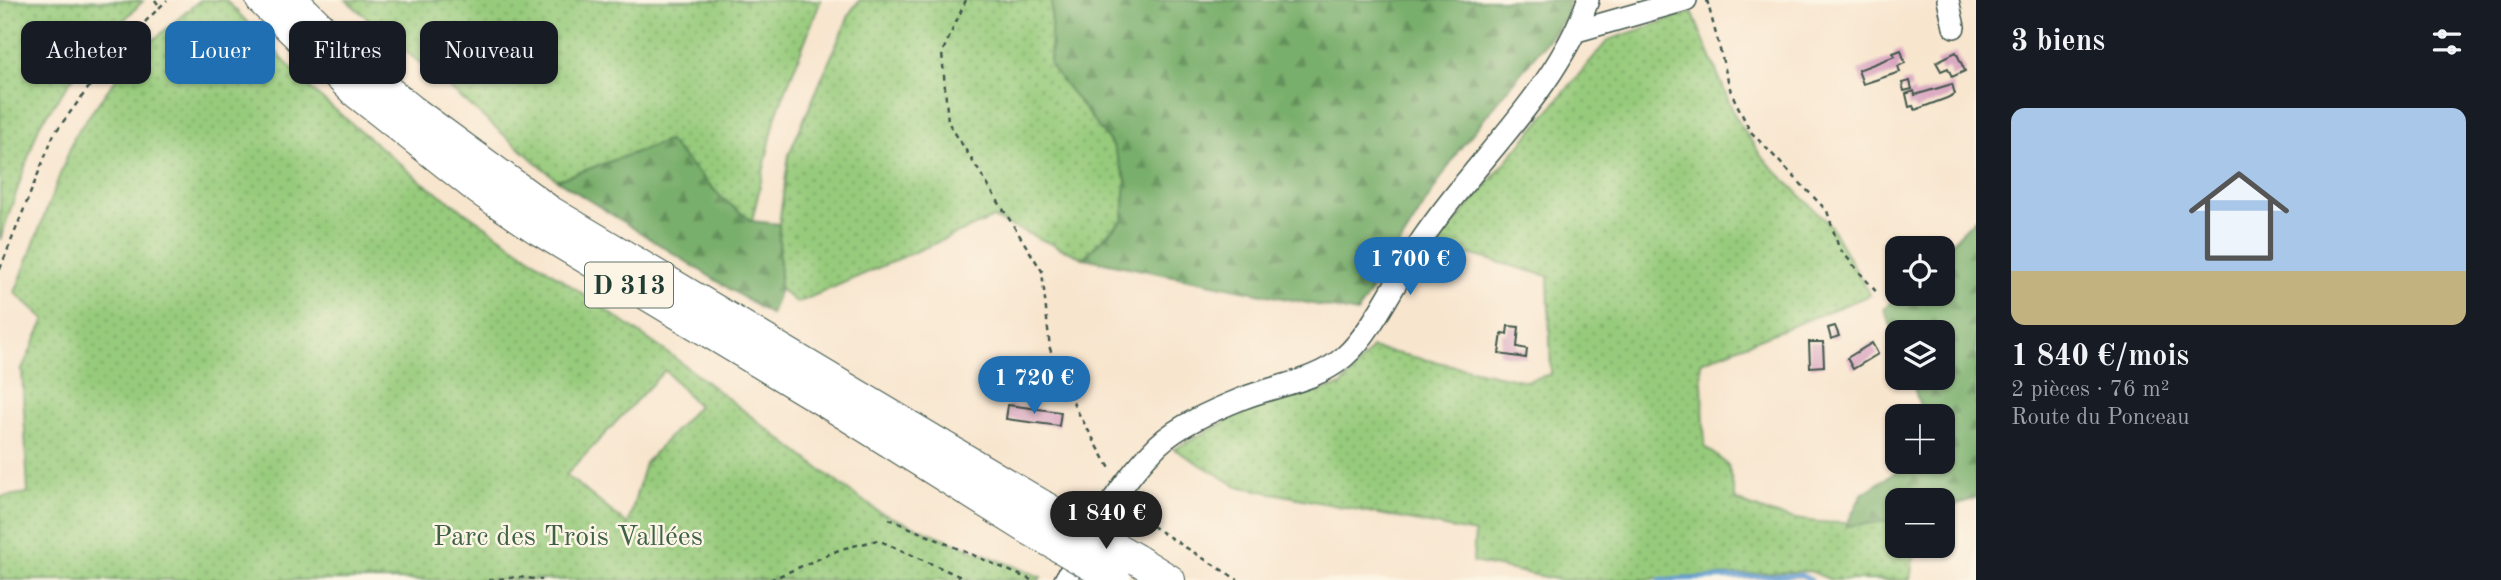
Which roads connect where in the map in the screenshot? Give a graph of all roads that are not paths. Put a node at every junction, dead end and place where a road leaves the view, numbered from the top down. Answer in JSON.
{"nodes":[{"id":1,"x":261,"y":0,"type":"edge"},
{"id":2,"x":293,"y":0,"type":"edge"},
{"id":3,"x":1588,"y":0,"type":"edge"},
{"id":4,"x":1686,"y":0,"type":"edge"},
{"id":5,"x":1948,"y":0,"type":"edge"},
{"id":6,"x":1954,"y":27,"type":"dead end"},
{"id":7,"x":1577,"y":31,"type":"junction"},
{"id":8,"x":1035,"y":517,"type":"junction"},
{"id":9,"x":1126,"y":570,"type":"edge"},
{"id":10,"x":1065,"y":580,"type":"edge"},
{"id":11,"x":1170,"y":580,"type":"edge"}],
"edges":[{"from":1,"to":8,"type":"highway","number":"D 313"},
{"from":2,"to":8,"type":"highway","number":"D 313"},
{"from":3,"to":7,"type":"street"},
{"from":4,"to":7,"type":"street"},
{"from":5,"to":6,"type":"street"},
{"from":7,"to":10,"type":"street"},
{"from":8,"to":9,"type":"highway","number":"D 313","bridge":true},
{"from":9,"to":11,"type":"highway","number":"D 313"}]}
